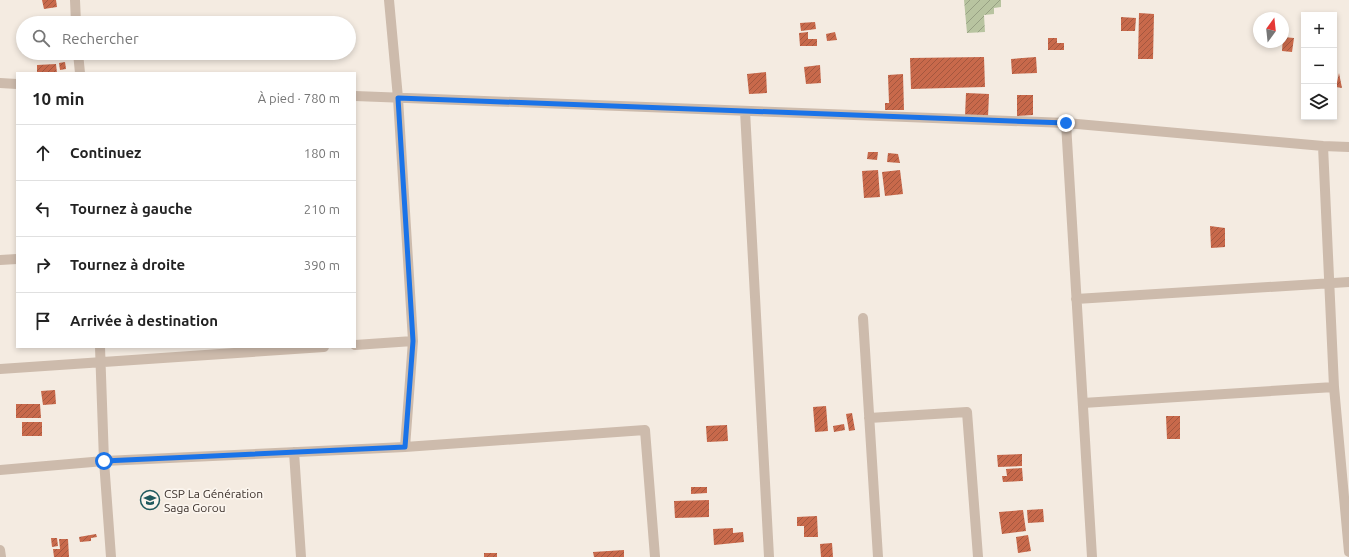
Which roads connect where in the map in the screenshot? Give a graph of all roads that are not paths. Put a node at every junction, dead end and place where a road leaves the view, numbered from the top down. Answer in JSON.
{"nodes":[{"id":1,"x":74,"y":0,"type":"edge"},
{"id":2,"x":390,"y":0,"type":"edge"},
{"id":3,"x":75,"y":16,"type":"edge"},
{"id":4,"x":79,"y":60,"type":"edge"},
{"id":5,"x":80,"y":72,"type":"edge"},
{"id":6,"x":0,"y":84,"type":"edge"},
{"id":7,"x":16,"y":84,"type":"edge"},
{"id":8,"x":356,"y":96,"type":"edge"},
{"id":9,"x":398,"y":98,"type":"junction"},
{"id":10,"x":745,"y":111,"type":"junction"},
{"id":11,"x":1066,"y":123,"type":"junction"},
{"id":12,"x":1324,"y":146,"type":"junction"},
{"id":13,"x":1349,"y":147,"type":"edge"},
{"id":14,"x":16,"y":258,"type":"edge"},
{"id":15,"x":0,"y":260,"type":"edge"},
{"id":16,"x":1349,"y":282,"type":"edge"},
{"id":17,"x":1330,"y":283,"type":"junction"},
{"id":18,"x":1076,"y":299,"type":"junction"},
{"id":19,"x":863,"y":318,"type":"dead end"},
{"id":20,"x":413,"y":341,"type":"junction"},
{"id":21,"x":356,"y":345,"type":"edge"},
{"id":22,"x":100,"y":348,"type":"edge"},
{"id":23,"x":309,"y":348,"type":"edge"},
{"id":24,"x":101,"y":362,"type":"junction"},
{"id":25,"x":0,"y":369,"type":"edge"},
{"id":26,"x":1334,"y":387,"type":"junction"},
{"id":27,"x":1083,"y":403,"type":"junction"},
{"id":28,"x":869,"y":418,"type":"junction"},
{"id":29,"x":405,"y":447,"type":"junction"},
{"id":30,"x":294,"y":452,"type":"junction"},
{"id":31,"x":104,"y":461,"type":"junction"},
{"id":32,"x":0,"y":470,"type":"edge"},
{"id":33,"x":1349,"y":541,"type":"edge"},
{"id":34,"x":0,"y":550,"type":"edge"},
{"id":35,"x":1349,"y":552,"type":"edge"},
{"id":36,"x":1,"y":557,"type":"edge"},
{"id":37,"x":111,"y":557,"type":"edge"},
{"id":38,"x":301,"y":557,"type":"edge"},
{"id":39,"x":655,"y":557,"type":"edge"},
{"id":40,"x":769,"y":557,"type":"edge"},
{"id":41,"x":878,"y":557,"type":"edge"},
{"id":42,"x":978,"y":557,"type":"edge"},
{"id":43,"x":1092,"y":557,"type":"edge"}],
"edges":[{"from":1,"to":3,"type":"street"},
{"from":2,"to":9,"type":"street"},
{"from":4,"to":5,"type":"street"},
{"from":6,"to":7,"type":"street"},
{"from":8,"to":9,"type":"street"},
{"from":9,"to":10,"type":"street"},
{"from":9,"to":20,"type":"street"},
{"from":10,"to":11,"type":"street"},
{"from":10,"to":40,"type":"street"},
{"from":11,"to":12,"type":"street"},
{"from":11,"to":18,"type":"street"},
{"from":12,"to":13,"type":"street"},
{"from":12,"to":17,"type":"street"},
{"from":14,"to":15,"type":"street"},
{"from":16,"to":17,"type":"street"},
{"from":17,"to":18,"type":"street"},
{"from":17,"to":26,"type":"street"},
{"from":18,"to":27,"type":"street"},
{"from":19,"to":28,"type":"street"},
{"from":20,"to":21,"type":"street"},
{"from":20,"to":29,"type":"street"},
{"from":22,"to":24,"type":"street"},
{"from":23,"to":24,"type":"street"},
{"from":24,"to":25,"type":"street"},
{"from":24,"to":31,"type":"street"},
{"from":26,"to":27,"type":"street"},
{"from":26,"to":33,"type":"street"},
{"from":27,"to":43,"type":"street"},
{"from":28,"to":41,"type":"street"},
{"from":28,"to":42,"type":"street"},
{"from":29,"to":30,"type":"street"},
{"from":29,"to":39,"type":"street"},
{"from":30,"to":31,"type":"street"},
{"from":30,"to":38,"type":"street"},
{"from":31,"to":32,"type":"street"},
{"from":31,"to":37,"type":"street"},
{"from":33,"to":35,"type":"street"},
{"from":34,"to":36,"type":"street"}]}
